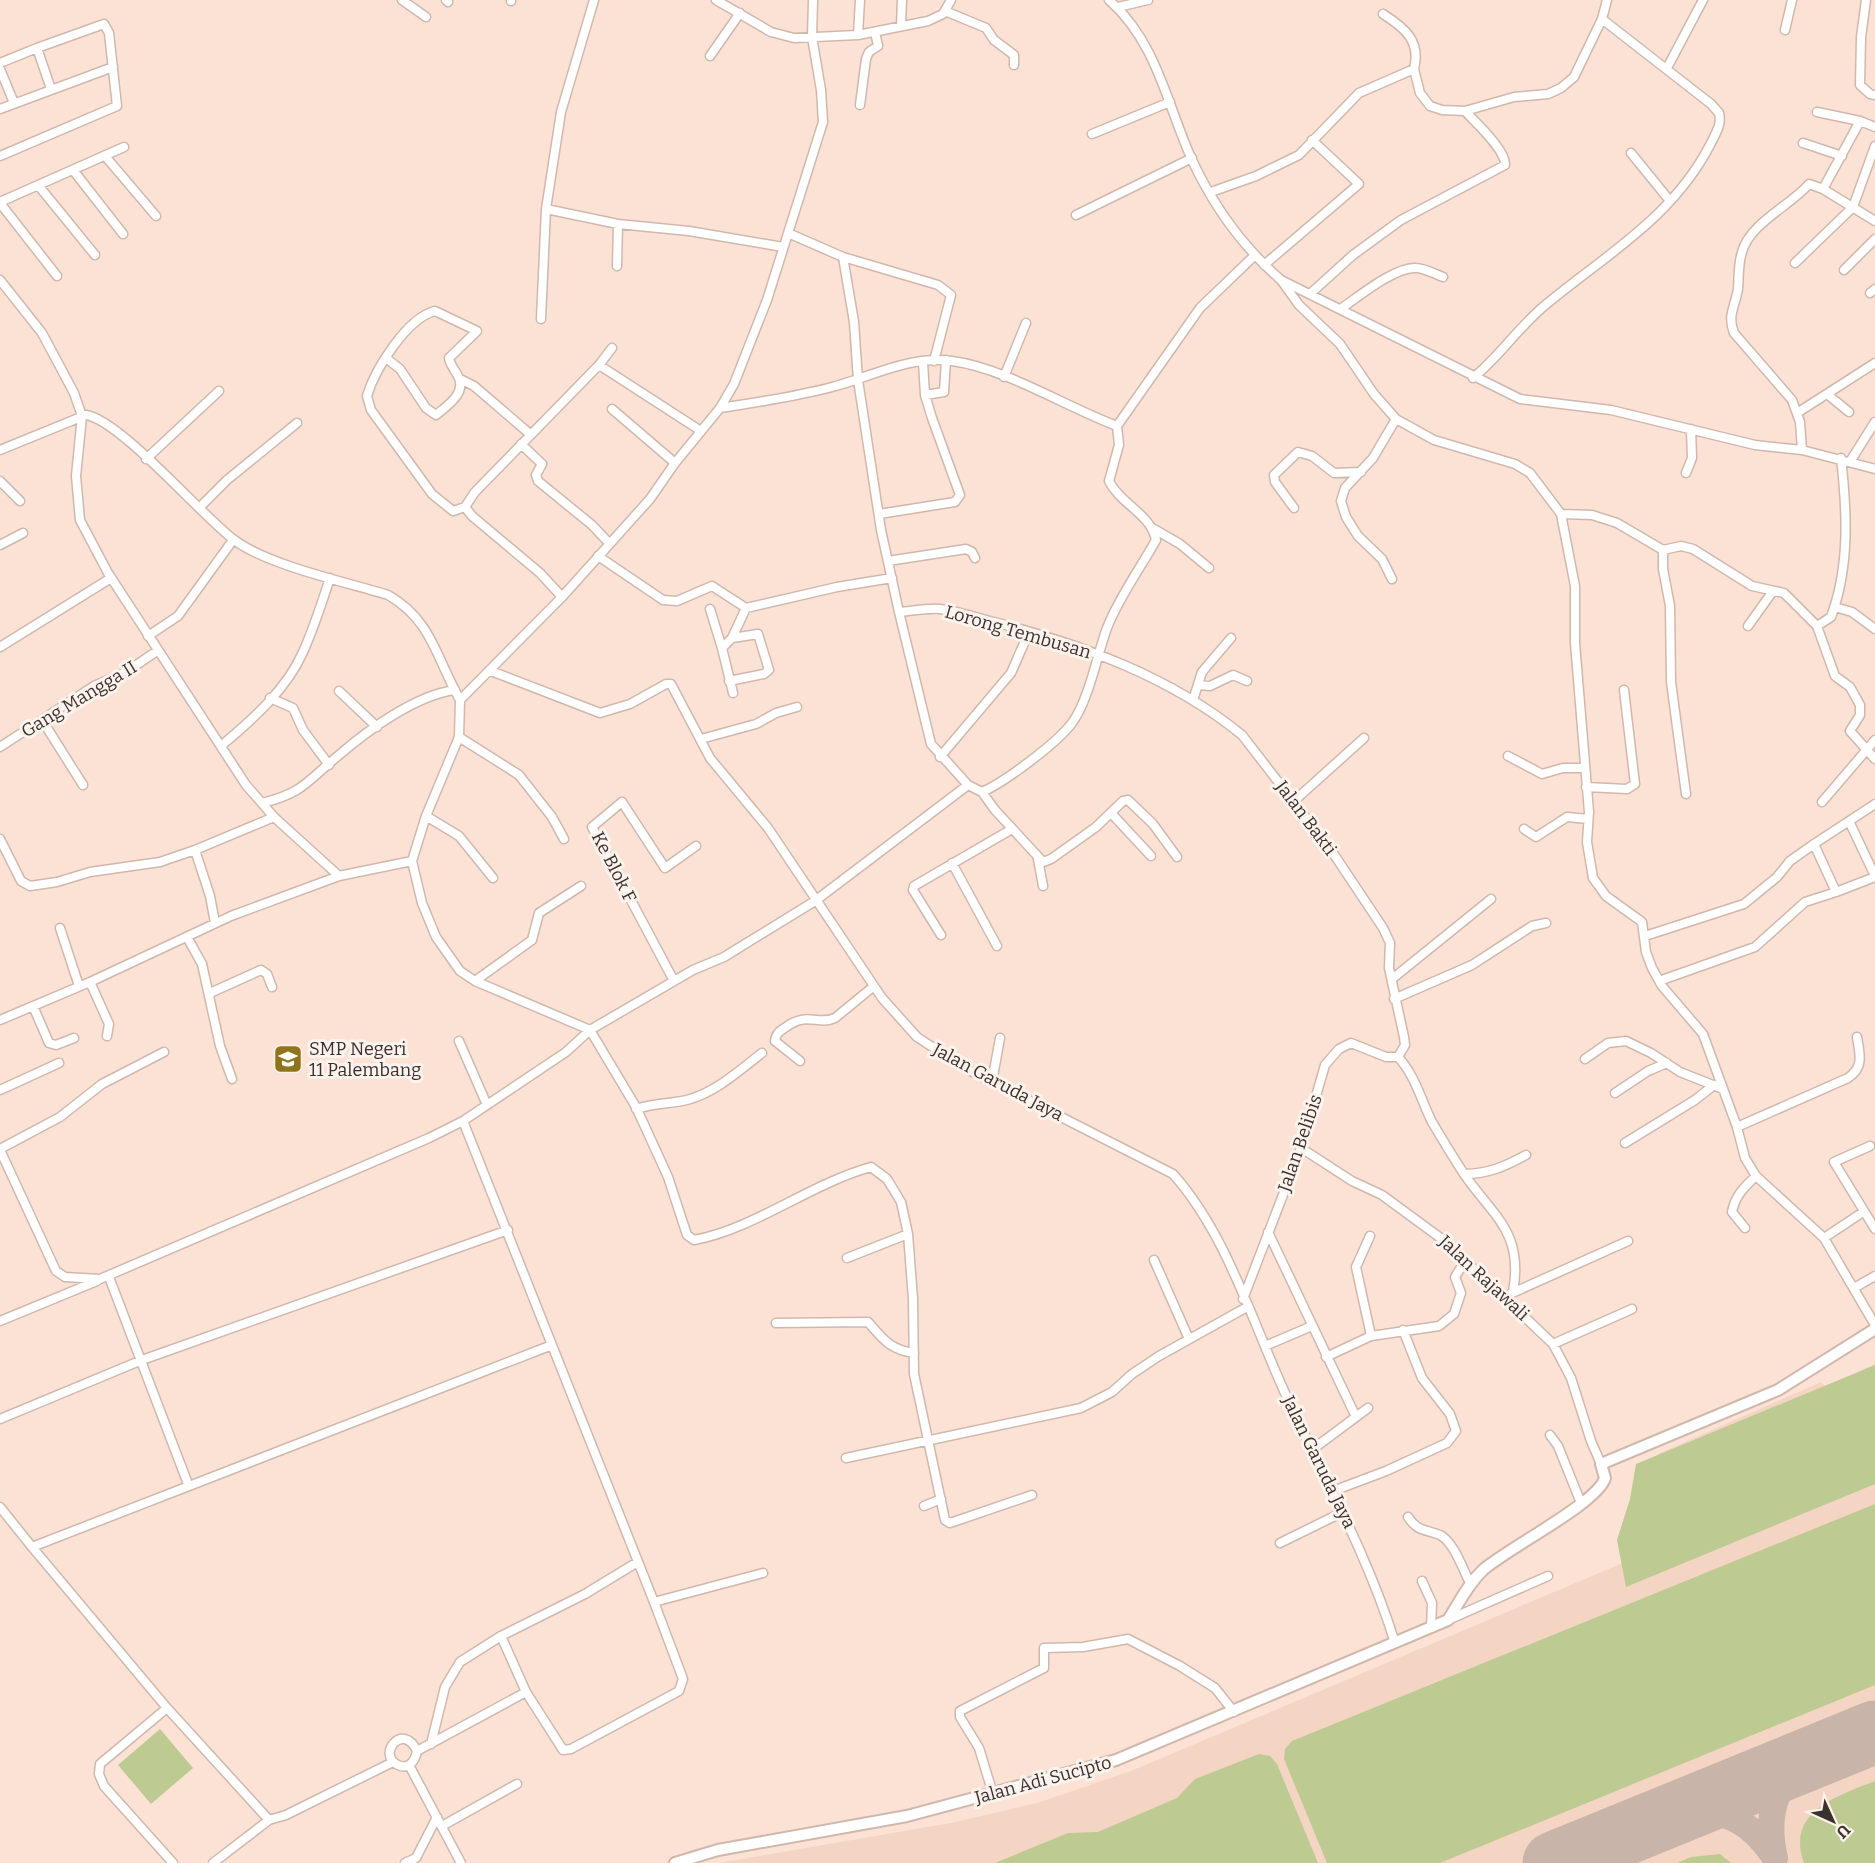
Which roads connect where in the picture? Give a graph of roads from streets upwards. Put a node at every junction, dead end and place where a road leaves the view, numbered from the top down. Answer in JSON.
{"nodes":[{"id":1,"x":402,"y":0,"type":"edge"},
{"id":2,"x":594,"y":0,"type":"edge"},
{"id":3,"x":716,"y":0,"type":"edge"},
{"id":4,"x":813,"y":0,"type":"edge"},
{"id":5,"x":860,"y":0,"type":"edge"},
{"id":6,"x":902,"y":0,"type":"edge"},
{"id":7,"x":951,"y":0,"type":"edge"},
{"id":8,"x":1109,"y":0,"type":"edge"},
{"id":9,"x":1148,"y":0,"type":"edge"},
{"id":10,"x":1607,"y":0,"type":"edge"},
{"id":11,"x":1702,"y":0,"type":"edge"},
{"id":12,"x":1792,"y":0,"type":"edge"},
{"id":13,"x":1866,"y":0,"type":"edge"},
{"id":14,"x":1118,"y":8,"type":"junction"},
{"id":15,"x":945,"y":10,"type":"junction"},
{"id":16,"x":740,"y":13,"type":"junction"},
{"id":17,"x":1383,"y":14,"type":"dead end"},
{"id":18,"x":426,"y":17,"type":"dead end"},
{"id":19,"x":1602,"y":19,"type":"junction"},
{"id":20,"x":901,"y":26,"type":"junction"},
{"id":21,"x":1785,"y":30,"type":"dead end"},
{"id":22,"x":875,"y":32,"type":"junction"},
{"id":23,"x":858,"y":35,"type":"junction"},
{"id":24,"x":812,"y":38,"type":"junction"},
{"id":25,"x":37,"y":48,"type":"junction"},
{"id":26,"x":710,"y":56,"type":"dead end"},
{"id":27,"x":0,"y":63,"type":"edge"},
{"id":28,"x":1014,"y":65,"type":"dead end"},
{"id":29,"x":113,"y":67,"type":"junction"},
{"id":30,"x":1667,"y":68,"type":"junction"},
{"id":31,"x":0,"y":69,"type":"edge"},
{"id":32,"x":1414,"y":69,"type":"junction"},
{"id":33,"x":51,"y":89,"type":"junction"},
{"id":34,"x":1875,"y":95,"type":"edge"},
{"id":35,"x":1170,"y":102,"type":"junction"},
{"id":36,"x":14,"y":104,"type":"junction"},
{"id":37,"x":860,"y":105,"type":"dead end"},
{"id":38,"x":0,"y":109,"type":"edge"},
{"id":39,"x":1465,"y":111,"type":"junction"},
{"id":40,"x":1817,"y":112,"type":"dead end"},
{"id":41,"x":1860,"y":121,"type":"junction"},
{"id":42,"x":1875,"y":127,"type":"edge"},
{"id":43,"x":1092,"y":134,"type":"dead end"},
{"id":44,"x":1312,"y":140,"type":"junction"},
{"id":45,"x":1803,"y":143,"type":"dead end"},
{"id":46,"x":1875,"y":146,"type":"edge"},
{"id":47,"x":124,"y":147,"type":"dead end"},
{"id":48,"x":1631,"y":153,"type":"dead end"},
{"id":49,"x":0,"y":156,"type":"edge"},
{"id":50,"x":105,"y":156,"type":"junction"},
{"id":51,"x":1842,"y":156,"type":"junction"},
{"id":52,"x":1192,"y":158,"type":"junction"},
{"id":53,"x":73,"y":170,"type":"junction"},
{"id":54,"x":38,"y":185,"type":"junction"},
{"id":55,"x":1795,"y":185,"type":"dead end"},
{"id":56,"x":1805,"y":189,"type":"junction"},
{"id":57,"x":1823,"y":189,"type":"junction"},
{"id":58,"x":1211,"y":192,"type":"junction"},
{"id":59,"x":1670,"y":201,"type":"junction"},
{"id":60,"x":0,"y":202,"type":"edge"},
{"id":61,"x":1853,"y":207,"type":"junction"},
{"id":62,"x":546,"y":209,"type":"junction"},
{"id":63,"x":1076,"y":215,"type":"dead end"},
{"id":64,"x":156,"y":216,"type":"dead end"},
{"id":65,"x":1875,"y":221,"type":"edge"},
{"id":66,"x":618,"y":224,"type":"junction"},
{"id":67,"x":788,"y":233,"type":"junction"},
{"id":68,"x":123,"y":234,"type":"dead end"},
{"id":69,"x":1875,"y":239,"type":"edge"},
{"id":70,"x":783,"y":247,"type":"junction"},
{"id":71,"x":94,"y":255,"type":"dead end"},
{"id":72,"x":1254,"y":256,"type":"junction"},
{"id":73,"x":843,"y":257,"type":"junction"},
{"id":74,"x":1795,"y":263,"type":"dead end"},
{"id":75,"x":1264,"y":265,"type":"junction"},
{"id":76,"x":617,"y":266,"type":"dead end"},
{"id":77,"x":1844,"y":270,"type":"dead end"},
{"id":78,"x":57,"y":276,"type":"dead end"},
{"id":79,"x":1443,"y":277,"type":"dead end"},
{"id":80,"x":0,"y":280,"type":"edge"},
{"id":81,"x":1281,"y":280,"type":"junction"},
{"id":82,"x":1311,"y":293,"type":"junction"},
{"id":83,"x":1342,"y":308,"type":"junction"},
{"id":84,"x":541,"y":320,"type":"dead end"},
{"id":85,"x":1026,"y":323,"type":"dead end"},
{"id":86,"x":612,"y":348,"type":"dead end"},
{"id":87,"x":386,"y":358,"type":"junction"},
{"id":88,"x":946,"y":360,"type":"junction"},
{"id":89,"x":934,"y":361,"type":"junction"},
{"id":90,"x":923,"y":362,"type":"junction"},
{"id":91,"x":1875,"y":363,"type":"edge"},
{"id":92,"x":598,"y":365,"type":"junction"},
{"id":93,"x":1004,"y":377,"type":"junction"},
{"id":94,"x":1473,"y":378,"type":"junction"},
{"id":95,"x":460,"y":379,"type":"junction"},
{"id":96,"x":858,"y":380,"type":"junction"},
{"id":97,"x":219,"y":391,"type":"dead end"},
{"id":98,"x":925,"y":394,"type":"junction"},
{"id":99,"x":1827,"y":394,"type":"junction"},
{"id":100,"x":720,"y":408,"type":"junction"},
{"id":101,"x":612,"y":409,"type":"dead end"},
{"id":102,"x":1849,"y":412,"type":"dead end"},
{"id":103,"x":1797,"y":413,"type":"junction"},
{"id":104,"x":82,"y":416,"type":"junction"},
{"id":105,"x":1396,"y":419,"type":"junction"},
{"id":106,"x":1875,"y":422,"type":"edge"},
{"id":107,"x":297,"y":423,"type":"dead end"},
{"id":108,"x":1118,"y":426,"type":"junction"},
{"id":109,"x":1690,"y":429,"type":"junction"},
{"id":110,"x":701,"y":431,"type":"junction"},
{"id":111,"x":530,"y":434,"type":"junction"},
{"id":112,"x":521,"y":444,"type":"junction"},
{"id":113,"x":0,"y":450,"type":"edge"},
{"id":114,"x":1802,"y":450,"type":"junction"},
{"id":115,"x":146,"y":459,"type":"junction"},
{"id":116,"x":1846,"y":459,"type":"junction"},
{"id":117,"x":675,"y":463,"type":"junction"},
{"id":118,"x":1875,"y":469,"type":"edge"},
{"id":119,"x":1360,"y":472,"type":"junction"},
{"id":120,"x":1686,"y":473,"type":"dead end"},
{"id":121,"x":0,"y":482,"type":"edge"},
{"id":122,"x":20,"y":501,"type":"dead end"},
{"id":123,"x":465,"y":507,"type":"junction"},
{"id":124,"x":199,"y":508,"type":"junction"},
{"id":125,"x":1294,"y":508,"type":"dead end"},
{"id":126,"x":879,"y":514,"type":"junction"},
{"id":127,"x":1561,"y":514,"type":"junction"},
{"id":128,"x":1154,"y":529,"type":"junction"},
{"id":129,"x":22,"y":533,"type":"dead end"},
{"id":130,"x":233,"y":540,"type":"junction"},
{"id":131,"x":609,"y":543,"type":"junction"},
{"id":132,"x":0,"y":545,"type":"edge"},
{"id":133,"x":1663,"y":550,"type":"junction"},
{"id":134,"x":598,"y":556,"type":"junction"},
{"id":135,"x":975,"y":558,"type":"dead end"},
{"id":136,"x":888,"y":561,"type":"junction"},
{"id":137,"x":1209,"y":568,"type":"dead end"},
{"id":138,"x":111,"y":578,"type":"junction"},
{"id":139,"x":330,"y":578,"type":"junction"},
{"id":140,"x":892,"y":578,"type":"junction"},
{"id":141,"x":1392,"y":579,"type":"dead end"},
{"id":142,"x":1773,"y":591,"type":"junction"},
{"id":143,"x":562,"y":597,"type":"junction"},
{"id":144,"x":1835,"y":607,"type":"junction"},
{"id":145,"x":746,"y":608,"type":"junction"},
{"id":146,"x":710,"y":609,"type":"dead end"},
{"id":147,"x":899,"y":612,"type":"junction"},
{"id":148,"x":1748,"y":626,"type":"dead end"},
{"id":149,"x":1817,"y":626,"type":"junction"},
{"id":150,"x":1875,"y":629,"type":"edge"},
{"id":151,"x":1029,"y":632,"type":"junction"},
{"id":152,"x":148,"y":636,"type":"junction"},
{"id":153,"x":732,"y":638,"type":"junction"},
{"id":154,"x":1230,"y":638,"type":"dead end"},
{"id":155,"x":0,"y":647,"type":"edge"},
{"id":156,"x":722,"y":648,"type":"junction"},
{"id":157,"x":157,"y":651,"type":"junction"},
{"id":158,"x":1100,"y":656,"type":"junction"},
{"id":159,"x":491,"y":671,"type":"junction"},
{"id":160,"x":729,"y":681,"type":"junction"},
{"id":161,"x":1247,"y":681,"type":"dead end"},
{"id":162,"x":1198,"y":685,"type":"junction"},
{"id":163,"x":455,"y":690,"type":"junction"},
{"id":164,"x":1624,"y":690,"type":"dead end"},
{"id":165,"x":339,"y":691,"type":"dead end"},
{"id":166,"x":733,"y":693,"type":"dead end"},
{"id":167,"x":270,"y":698,"type":"junction"},
{"id":168,"x":460,"y":700,"type":"junction"},
{"id":169,"x":1193,"y":700,"type":"junction"},
{"id":170,"x":797,"y":707,"type":"dead end"},
{"id":171,"x":42,"y":720,"type":"junction"},
{"id":172,"x":377,"y":727,"type":"junction"},
{"id":173,"x":459,"y":737,"type":"junction"},
{"id":174,"x":1364,"y":738,"type":"dead end"},
{"id":175,"x":701,"y":739,"type":"junction"},
{"id":176,"x":1875,"y":740,"type":"edge"},
{"id":177,"x":222,"y":745,"type":"junction"},
{"id":178,"x":0,"y":747,"type":"edge"},
{"id":179,"x":1865,"y":750,"type":"junction"},
{"id":180,"x":1508,"y":756,"type":"dead end"},
{"id":181,"x":940,"y":758,"type":"junction"},
{"id":182,"x":1875,"y":759,"type":"edge"},
{"id":183,"x":329,"y":765,"type":"junction"},
{"id":184,"x":1584,"y":768,"type":"junction"},
{"id":185,"x":83,"y":785,"type":"dead end"},
{"id":186,"x":968,"y":786,"type":"junction"},
{"id":187,"x":1586,"y":788,"type":"junction"},
{"id":188,"x":982,"y":792,"type":"junction"},
{"id":189,"x":1686,"y":794,"type":"dead end"},
{"id":190,"x":1294,"y":801,"type":"junction"},
{"id":191,"x":1822,"y":802,"type":"dead end"},
{"id":192,"x":262,"y":803,"type":"junction"},
{"id":193,"x":1875,"y":804,"type":"edge"},
{"id":194,"x":1111,"y":813,"type":"junction"},
{"id":195,"x":426,"y":816,"type":"junction"},
{"id":196,"x":274,"y":817,"type":"junction"},
{"id":197,"x":1588,"y":819,"type":"junction"},
{"id":198,"x":1849,"y":821,"type":"junction"},
{"id":199,"x":1012,"y":829,"type":"junction"},
{"id":200,"x":1524,"y":829,"type":"dead end"},
{"id":201,"x":0,"y":839,"type":"edge"},
{"id":202,"x":564,"y":839,"type":"dead end"},
{"id":203,"x":1814,"y":844,"type":"junction"},
{"id":204,"x":696,"y":846,"type":"dead end"},
{"id":205,"x":195,"y":850,"type":"junction"},
{"id":206,"x":1151,"y":856,"type":"dead end"},
{"id":207,"x":1177,"y":857,"type":"dead end"},
{"id":208,"x":1038,"y":859,"type":"junction"},
{"id":209,"x":411,"y":861,"type":"junction"},
{"id":210,"x":952,"y":862,"type":"junction"},
{"id":211,"x":339,"y":876,"type":"junction"},
{"id":212,"x":1875,"y":877,"type":"edge"},
{"id":213,"x":494,"y":878,"type":"dead end"},
{"id":214,"x":581,"y":886,"type":"dead end"},
{"id":215,"x":1043,"y":886,"type":"dead end"},
{"id":216,"x":1836,"y":892,"type":"junction"},
{"id":217,"x":1491,"y":899,"type":"dead end"},
{"id":218,"x":815,"y":901,"type":"junction"},
{"id":219,"x":215,"y":923,"type":"junction"},
{"id":220,"x":1546,"y":923,"type":"dead end"},
{"id":221,"x":60,"y":928,"type":"dead end"},
{"id":222,"x":941,"y":935,"type":"dead end"},
{"id":223,"x":1645,"y":936,"type":"junction"},
{"id":224,"x":187,"y":937,"type":"junction"},
{"id":225,"x":997,"y":946,"type":"dead end"},
{"id":226,"x":1392,"y":979,"type":"junction"},
{"id":227,"x":475,"y":981,"type":"junction"},
{"id":228,"x":674,"y":981,"type":"junction"},
{"id":229,"x":1659,"y":981,"type":"junction"},
{"id":230,"x":90,"y":982,"type":"junction"},
{"id":231,"x":79,"y":986,"type":"junction"},
{"id":232,"x":273,"y":987,"type":"dead end"},
{"id":233,"x":874,"y":987,"type":"junction"},
{"id":234,"x":210,"y":993,"type":"junction"},
{"id":235,"x":1394,"y":999,"type":"junction"},
{"id":236,"x":33,"y":1006,"type":"junction"},
{"id":237,"x":0,"y":1020,"type":"edge"},
{"id":238,"x":590,"y":1030,"type":"junction"},
{"id":239,"x":107,"y":1036,"type":"dead end"},
{"id":240,"x":1857,"y":1037,"type":"dead end"},
{"id":241,"x":74,"y":1038,"type":"dead end"},
{"id":242,"x":1000,"y":1038,"type":"dead end"},
{"id":243,"x":459,"y":1041,"type":"dead end"},
{"id":244,"x":164,"y":1052,"type":"dead end"},
{"id":245,"x":762,"y":1053,"type":"dead end"},
{"id":246,"x":1398,"y":1057,"type":"junction"},
{"id":247,"x":1585,"y":1059,"type":"dead end"},
{"id":248,"x":800,"y":1061,"type":"dead end"},
{"id":249,"x":58,"y":1063,"type":"dead end"},
{"id":250,"x":1667,"y":1064,"type":"junction"},
{"id":251,"x":232,"y":1079,"type":"dead end"},
{"id":252,"x":992,"y":1082,"type":"junction"},
{"id":253,"x":1714,"y":1085,"type":"junction"},
{"id":254,"x":1723,"y":1089,"type":"junction"},
{"id":255,"x":0,"y":1090,"type":"edge"},
{"id":256,"x":1615,"y":1093,"type":"dead end"},
{"id":257,"x":487,"y":1105,"type":"junction"},
{"id":258,"x":636,"y":1109,"type":"junction"},
{"id":259,"x":463,"y":1121,"type":"junction"},
{"id":260,"x":1737,"y":1127,"type":"junction"},
{"id":261,"x":1625,"y":1143,"type":"dead end"},
{"id":262,"x":1870,"y":1146,"type":"dead end"},
{"id":263,"x":1301,"y":1148,"type":"junction"},
{"id":264,"x":0,"y":1150,"type":"edge"},
{"id":265,"x":1526,"y":1155,"type":"dead end"},
{"id":266,"x":2,"y":1161,"type":"edge"},
{"id":267,"x":1464,"y":1174,"type":"junction"},
{"id":268,"x":1756,"y":1176,"type":"junction"},
{"id":269,"x":1863,"y":1212,"type":"junction"},
{"id":270,"x":1744,"y":1228,"type":"dead end"},
{"id":271,"x":1875,"y":1229,"type":"edge"},
{"id":272,"x":507,"y":1230,"type":"junction"},
{"id":273,"x":1268,"y":1232,"type":"junction"},
{"id":274,"x":908,"y":1234,"type":"junction"},
{"id":275,"x":1370,"y":1236,"type":"dead end"},
{"id":276,"x":1824,"y":1238,"type":"junction"},
{"id":277,"x":1628,"y":1241,"type":"dead end"},
{"id":278,"x":847,"y":1257,"type":"dead end"},
{"id":279,"x":1155,"y":1260,"type":"dead end"},
{"id":280,"x":1470,"y":1264,"type":"junction"},
{"id":281,"x":1875,"y":1276,"type":"edge"},
{"id":282,"x":105,"y":1278,"type":"junction"},
{"id":283,"x":1854,"y":1288,"type":"junction"},
{"id":284,"x":1509,"y":1295,"type":"junction"},
{"id":285,"x":1245,"y":1303,"type":"junction"},
{"id":286,"x":1632,"y":1309,"type":"dead end"},
{"id":287,"x":0,"y":1321,"type":"edge"},
{"id":288,"x":776,"y":1323,"type":"dead end"},
{"id":289,"x":1312,"y":1326,"type":"junction"},
{"id":290,"x":1875,"y":1327,"type":"edge"},
{"id":291,"x":1403,"y":1330,"type":"junction"},
{"id":292,"x":1371,"y":1336,"type":"junction"},
{"id":293,"x":1189,"y":1339,"type":"junction"},
{"id":294,"x":1553,"y":1344,"type":"junction"},
{"id":295,"x":552,"y":1345,"type":"junction"},
{"id":296,"x":1265,"y":1346,"type":"junction"},
{"id":297,"x":914,"y":1353,"type":"junction"},
{"id":298,"x":1326,"y":1357,"type":"junction"},
{"id":299,"x":142,"y":1360,"type":"junction"},
{"id":300,"x":1368,"y":1408,"type":"dead end"},
{"id":301,"x":1356,"y":1417,"type":"junction"},
{"id":302,"x":0,"y":1419,"type":"edge"},
{"id":303,"x":1550,"y":1435,"type":"dead end"},
{"id":304,"x":928,"y":1441,"type":"junction"},
{"id":305,"x":1313,"y":1449,"type":"junction"},
{"id":306,"x":846,"y":1458,"type":"dead end"},
{"id":307,"x":1601,"y":1464,"type":"junction"},
{"id":308,"x":188,"y":1484,"type":"junction"},
{"id":309,"x":1333,"y":1491,"type":"junction"},
{"id":310,"x":1032,"y":1495,"type":"dead end"},
{"id":311,"x":941,"y":1499,"type":"junction"},
{"id":312,"x":1581,"y":1503,"type":"junction"},
{"id":313,"x":924,"y":1506,"type":"dead end"},
{"id":314,"x":0,"y":1507,"type":"edge"},
{"id":315,"x":1343,"y":1512,"type":"junction"},
{"id":316,"x":1408,"y":1517,"type":"dead end"},
{"id":317,"x":1280,"y":1543,"type":"dead end"},
{"id":318,"x":32,"y":1546,"type":"junction"},
{"id":319,"x":636,"y":1563,"type":"junction"},
{"id":320,"x":763,"y":1573,"type":"dead end"},
{"id":321,"x":1548,"y":1576,"type":"dead end"},
{"id":322,"x":1422,"y":1581,"type":"dead end"},
{"id":323,"x":1470,"y":1583,"type":"junction"},
{"id":324,"x":654,"y":1602,"type":"junction"},
{"id":325,"x":1448,"y":1620,"type":"junction"},
{"id":326,"x":1431,"y":1628,"type":"junction"},
{"id":327,"x":501,"y":1636,"type":"junction"},
{"id":328,"x":1395,"y":1643,"type":"junction"},
{"id":329,"x":526,"y":1692,"type":"junction"},
{"id":330,"x":167,"y":1708,"type":"junction"},
{"id":331,"x":1234,"y":1712,"type":"junction"},
{"id":332,"x":431,"y":1744,"type":"junction"},
{"id":333,"x":417,"y":1751,"type":"junction"},
{"id":334,"x":393,"y":1762,"type":"junction"},
{"id":335,"x":409,"y":1766,"type":"junction"},
{"id":336,"x":517,"y":1784,"type":"dead end"},
{"id":337,"x":993,"y":1794,"type":"junction"},
{"id":338,"x":437,"y":1817,"type":"junction"},
{"id":339,"x":269,"y":1820,"type":"junction"},
{"id":340,"x":442,"y":1826,"type":"junction"},
{"id":341,"x":173,"y":1863,"type":"edge"},
{"id":342,"x":213,"y":1863,"type":"edge"},
{"id":343,"x":405,"y":1863,"type":"edge"},
{"id":344,"x":461,"y":1863,"type":"edge"},
{"id":345,"x":675,"y":1863,"type":"edge"}],
"edges":[{"from":1,"to":18,"type":"street"},
{"from":2,"to":62,"type":"street"},
{"from":3,"to":16,"type":"street"},
{"from":4,"to":24,"type":"street"},
{"from":5,"to":23,"type":"street"},
{"from":6,"to":20,"type":"street"},
{"from":7,"to":15,"type":"street"},
{"from":8,"to":14,"type":"street"},
{"from":9,"to":14,"type":"street"},
{"from":10,"to":19,"type":"street"},
{"from":11,"to":30,"type":"street"},
{"from":12,"to":21,"type":"street"},
{"from":13,"to":34,"type":"street"},
{"from":14,"to":35,"type":"street"},
{"from":15,"to":20,"type":"street"},
{"from":15,"to":28,"type":"street"},
{"from":16,"to":24,"type":"street"},
{"from":16,"to":26,"type":"street"},
{"from":17,"to":32,"type":"street"},
{"from":19,"to":30,"type":"street"},
{"from":19,"to":39,"type":"street"},
{"from":20,"to":22,"type":"street"},
{"from":22,"to":23,"type":"street"},
{"from":22,"to":37,"type":"street"},
{"from":23,"to":24,"type":"street"},
{"from":24,"to":67,"type":"street"},
{"from":25,"to":27,"type":"street"},
{"from":25,"to":29,"type":"street"},
{"from":25,"to":33,"type":"street"},
{"from":29,"to":33,"type":"street"},
{"from":29,"to":49,"type":"street"},
{"from":30,"to":59,"type":"street"},
{"from":31,"to":36,"type":"street"},
{"from":32,"to":39,"type":"street"},
{"from":32,"to":44,"type":"street"},
{"from":33,"to":36,"type":"street"},
{"from":35,"to":43,"type":"street"},
{"from":35,"to":52,"type":"street"},
{"from":36,"to":38,"type":"street"},
{"from":39,"to":82,"type":"street"},
{"from":40,"to":41,"type":"street"},
{"from":41,"to":42,"type":"street"},
{"from":41,"to":51,"type":"street"},
{"from":44,"to":58,"type":"street"},
{"from":44,"to":75,"type":"street"},
{"from":45,"to":51,"type":"street"},
{"from":46,"to":61,"type":"street"},
{"from":47,"to":50,"type":"street"},
{"from":48,"to":59,"type":"street"},
{"from":50,"to":53,"type":"street"},
{"from":50,"to":64,"type":"street"},
{"from":51,"to":57,"type":"street"},
{"from":52,"to":58,"type":"street"},
{"from":52,"to":63,"type":"street"},
{"from":53,"to":54,"type":"street"},
{"from":53,"to":68,"type":"street"},
{"from":54,"to":60,"type":"street"},
{"from":54,"to":71,"type":"street"},
{"from":55,"to":56,"type":"street"},
{"from":56,"to":57,"type":"street"},
{"from":56,"to":103,"type":"street"},
{"from":57,"to":61,"type":"street"},
{"from":58,"to":72,"type":"street"},
{"from":59,"to":94,"type":"street"},
{"from":60,"to":78,"type":"street"},
{"from":61,"to":65,"type":"street"},
{"from":61,"to":74,"type":"street"},
{"from":62,"to":66,"type":"street"},
{"from":62,"to":84,"type":"street"},
{"from":66,"to":70,"type":"street"},
{"from":66,"to":76,"type":"street"},
{"from":67,"to":70,"type":"street"},
{"from":67,"to":73,"type":"street"},
{"from":69,"to":77,"type":"street"},
{"from":70,"to":100,"type":"street"},
{"from":72,"to":75,"type":"street"},
{"from":72,"to":108,"type":"street"},
{"from":73,"to":89,"type":"street"},
{"from":73,"to":96,"type":"street"},
{"from":75,"to":81,"type":"street"},
{"from":79,"to":83,"type":"street"},
{"from":80,"to":104,"type":"street"},
{"from":81,"to":82,"type":"street"},
{"from":81,"to":105,"type":"street"},
{"from":82,"to":83,"type":"street"},
{"from":83,"to":94,"type":"street"},
{"from":85,"to":93,"type":"street"},
{"from":86,"to":92,"type":"street"},
{"from":87,"to":95,"type":"street"},
{"from":87,"to":95,"type":"street"},
{"from":87,"to":123,"type":"street"},
{"from":88,"to":89,"type":"street"},
{"from":88,"to":93,"type":"street"},
{"from":88,"to":98,"type":"street"},
{"from":89,"to":90,"type":"street"},
{"from":90,"to":96,"type":"street"},
{"from":90,"to":98,"type":"street"},
{"from":91,"to":99,"type":"street"},
{"from":92,"to":110,"type":"street"},
{"from":92,"to":111,"type":"street"},
{"from":93,"to":108,"type":"street"},
{"from":94,"to":109,"type":"street"},
{"from":95,"to":111,"type":"street"},
{"from":96,"to":100,"type":"street"},
{"from":96,"to":126,"type":"street"},
{"from":97,"to":115,"type":"street"},
{"from":98,"to":126,"type":"street"},
{"from":99,"to":102,"type":"street"},
{"from":99,"to":103,"type":"street"},
{"from":100,"to":110,"type":"street"},
{"from":101,"to":117,"type":"street"},
{"from":103,"to":114,"type":"street"},
{"from":104,"to":113,"type":"street"},
{"from":104,"to":115,"type":"street"},
{"from":104,"to":138,"type":"street"},
{"from":105,"to":119,"type":"street"},
{"from":105,"to":127,"type":"street"},
{"from":106,"to":116,"type":"street"},
{"from":107,"to":124,"type":"street"},
{"from":108,"to":128,"type":"street"},
{"from":109,"to":114,"type":"street"},
{"from":109,"to":120,"type":"street"},
{"from":110,"to":117,"type":"street"},
{"from":111,"to":112,"type":"street"},
{"from":112,"to":123,"type":"street"},
{"from":112,"to":131,"type":"street"},
{"from":114,"to":116,"type":"street"},
{"from":115,"to":124,"type":"street"},
{"from":116,"to":118,"type":"street"},
{"from":116,"to":144,"type":"street"},
{"from":117,"to":131,"type":"street"},
{"from":119,"to":125,"type":"street"},
{"from":119,"to":141,"type":"street"},
{"from":121,"to":122,"type":"street"},
{"from":123,"to":143,"type":"street"},
{"from":124,"to":130,"type":"street"},
{"from":126,"to":136,"type":"street"},
{"from":127,"to":133,"type":"street"},
{"from":127,"to":184,"type":"street"},
{"from":128,"to":137,"type":"street"},
{"from":128,"to":158,"type":"street"},
{"from":129,"to":132,"type":"street"},
{"from":130,"to":139,"type":"street"},
{"from":130,"to":152,"type":"street"},
{"from":131,"to":134,"type":"street"},
{"from":133,"to":142,"type":"street"},
{"from":133,"to":189,"type":"street"},
{"from":134,"to":143,"type":"street"},
{"from":134,"to":145,"type":"street"},
{"from":135,"to":136,"type":"street"},
{"from":136,"to":140,"type":"street"},
{"from":138,"to":152,"type":"street"},
{"from":138,"to":155,"type":"street"},
{"from":139,"to":163,"type":"street"},
{"from":139,"to":167,"type":"street"},
{"from":140,"to":145,"type":"street"},
{"from":140,"to":147,"type":"street"},
{"from":142,"to":148,"type":"street"},
{"from":142,"to":149,"type":"street"},
{"from":143,"to":159,"type":"street"},
{"from":144,"to":149,"type":"street"},
{"from":144,"to":150,"type":"street"},
{"from":145,"to":153,"type":"street"},
{"from":146,"to":156,"type":"street"},
{"from":147,"to":151,"type":"street","name":"Lorong Tembusan"},
{"from":147,"to":181,"type":"street"},
{"from":149,"to":179,"type":"street"},
{"from":151,"to":158,"type":"street","name":"Lorong Tembusan"},
{"from":151,"to":181,"type":"street"},
{"from":152,"to":157,"type":"street"},
{"from":153,"to":156,"type":"street"},
{"from":153,"to":160,"type":"street"},
{"from":154,"to":162,"type":"street"},
{"from":156,"to":160,"type":"street"},
{"from":157,"to":171,"type":"street","name":"Gang Mangga II"},
{"from":157,"to":177,"type":"street"},
{"from":158,"to":169,"type":"street","name":"Jalan Bakti"},
{"from":158,"to":188,"type":"street"},
{"from":159,"to":168,"type":"street"},
{"from":159,"to":175,"type":"street","name":"Jalan Garuda Jaya"},
{"from":160,"to":166,"type":"street"},
{"from":161,"to":162,"type":"street"},
{"from":162,"to":169,"type":"street"},
{"from":163,"to":168,"type":"street"},
{"from":163,"to":172,"type":"street"},
{"from":164,"to":187,"type":"street"},
{"from":165,"to":172,"type":"street"},
{"from":167,"to":177,"type":"street"},
{"from":167,"to":183,"type":"street"},
{"from":168,"to":173,"type":"street"},
{"from":169,"to":190,"type":"street","name":"Jalan Bakti"},
{"from":170,"to":175,"type":"street"},
{"from":171,"to":178,"type":"street","name":"Gang Mangga II"},
{"from":171,"to":185,"type":"street"},
{"from":172,"to":183,"type":"street"},
{"from":173,"to":195,"type":"street"},
{"from":173,"to":202,"type":"street"},
{"from":174,"to":190,"type":"street"},
{"from":175,"to":218,"type":"street","name":"Jalan Garuda Jaya"},
{"from":176,"to":179,"type":"street"},
{"from":177,"to":192,"type":"street"},
{"from":179,"to":182,"type":"street"},
{"from":179,"to":191,"type":"street"},
{"from":180,"to":184,"type":"street"},
{"from":181,"to":186,"type":"street"},
{"from":183,"to":192,"type":"street"},
{"from":184,"to":187,"type":"street"},
{"from":186,"to":188,"type":"street"},
{"from":186,"to":218,"type":"street"},
{"from":187,"to":197,"type":"street"},
{"from":188,"to":199,"type":"street"},
{"from":190,"to":226,"type":"street","name":"Jalan Bakti"},
{"from":192,"to":196,"type":"street"},
{"from":193,"to":198,"type":"street"},
{"from":194,"to":206,"type":"street"},
{"from":194,"to":207,"type":"street"},
{"from":194,"to":208,"type":"street"},
{"from":195,"to":209,"type":"street"},
{"from":195,"to":213,"type":"street"},
{"from":196,"to":205,"type":"street"},
{"from":196,"to":211,"type":"street"},
{"from":197,"to":200,"type":"street"},
{"from":197,"to":223,"type":"street"},
{"from":198,"to":203,"type":"street"},
{"from":198,"to":212,"type":"street"},
{"from":199,"to":208,"type":"street"},
{"from":199,"to":210,"type":"street"},
{"from":201,"to":205,"type":"street"},
{"from":203,"to":216,"type":"street"},
{"from":203,"to":223,"type":"street"},
{"from":204,"to":228,"type":"street","name":"Ke Blok F"},
{"from":205,"to":219,"type":"street"},
{"from":208,"to":215,"type":"street"},
{"from":209,"to":211,"type":"street"},
{"from":209,"to":227,"type":"street"},
{"from":210,"to":222,"type":"street"},
{"from":210,"to":225,"type":"street"},
{"from":211,"to":219,"type":"street"},
{"from":212,"to":216,"type":"street"},
{"from":214,"to":227,"type":"street"},
{"from":216,"to":229,"type":"street"},
{"from":217,"to":226,"type":"street"},
{"from":218,"to":228,"type":"street"},
{"from":218,"to":233,"type":"street","name":"Jalan Garuda Jaya"},
{"from":219,"to":224,"type":"street"},
{"from":220,"to":235,"type":"street"},
{"from":221,"to":231,"type":"street"},
{"from":223,"to":229,"type":"street"},
{"from":224,"to":230,"type":"street"},
{"from":224,"to":234,"type":"street"},
{"from":226,"to":235,"type":"street","name":"Jalan Bakti"},
{"from":227,"to":238,"type":"street"},
{"from":228,"to":238,"type":"street"},
{"from":229,"to":254,"type":"street"},
{"from":230,"to":231,"type":"street"},
{"from":230,"to":239,"type":"street"},
{"from":231,"to":236,"type":"street"},
{"from":232,"to":234,"type":"street"},
{"from":233,"to":248,"type":"street"},
{"from":233,"to":252,"type":"street","name":"Jalan Garuda Jaya"},
{"from":234,"to":251,"type":"street"},
{"from":235,"to":246,"type":"street","name":"Jalan Bakti"},
{"from":236,"to":237,"type":"street"},
{"from":236,"to":241,"type":"street"},
{"from":238,"to":257,"type":"street"},
{"from":238,"to":258,"type":"street"},
{"from":240,"to":260,"type":"street"},
{"from":242,"to":252,"type":"street"},
{"from":243,"to":257,"type":"street"},
{"from":244,"to":264,"type":"street"},
{"from":245,"to":258,"type":"street"},
{"from":246,"to":263,"type":"street","name":"Jalan Belibis"},
{"from":246,"to":267,"type":"street"},
{"from":247,"to":250,"type":"street"},
{"from":249,"to":255,"type":"street"},
{"from":250,"to":253,"type":"street"},
{"from":250,"to":256,"type":"street"},
{"from":252,"to":285,"type":"street","name":"Jalan Garuda Jaya"},
{"from":253,"to":254,"type":"street"},
{"from":253,"to":261,"type":"street"},
{"from":254,"to":260,"type":"street"},
{"from":257,"to":259,"type":"street"},
{"from":258,"to":274,"type":"street"},
{"from":259,"to":272,"type":"street"},
{"from":259,"to":282,"type":"street"},
{"from":260,"to":268,"type":"street"},
{"from":262,"to":269,"type":"street"},
{"from":263,"to":273,"type":"street","name":"Jalan Belibis"},
{"from":263,"to":280,"type":"street","name":"Jalan Rajawali"},
{"from":264,"to":266,"type":"street"},
{"from":265,"to":267,"type":"street"},
{"from":266,"to":282,"type":"street"},
{"from":267,"to":284,"type":"street"},
{"from":268,"to":270,"type":"street"},
{"from":268,"to":276,"type":"street"},
{"from":269,"to":271,"type":"street"},
{"from":269,"to":276,"type":"street"},
{"from":272,"to":295,"type":"street"},
{"from":272,"to":299,"type":"street"},
{"from":273,"to":285,"type":"street","name":"Jalan Belibis"},
{"from":273,"to":289,"type":"street"},
{"from":274,"to":278,"type":"street"},
{"from":274,"to":297,"type":"street"},
{"from":275,"to":292,"type":"street"},
{"from":276,"to":283,"type":"street"},
{"from":277,"to":284,"type":"street"},
{"from":279,"to":293,"type":"street"},
{"from":280,"to":284,"type":"street","name":"Jalan Rajawali"},
{"from":280,"to":291,"type":"street"},
{"from":281,"to":283,"type":"street"},
{"from":282,"to":287,"type":"street"},
{"from":282,"to":299,"type":"street"},
{"from":283,"to":290,"type":"street"},
{"from":284,"to":294,"type":"street","name":"Jalan Rajawali"},
{"from":285,"to":293,"type":"street"},
{"from":285,"to":296,"type":"street","name":"Jalan Garuda Jaya"},
{"from":286,"to":294,"type":"street"},
{"from":288,"to":297,"type":"street"},
{"from":289,"to":296,"type":"street"},
{"from":289,"to":298,"type":"street"},
{"from":290,"to":307,"type":"street"},
{"from":291,"to":292,"type":"street"},
{"from":291,"to":309,"type":"street"},
{"from":292,"to":298,"type":"street"},
{"from":293,"to":304,"type":"street"},
{"from":294,"to":307,"type":"street","name":"Jalan Rajawali"},
{"from":295,"to":308,"type":"street"},
{"from":295,"to":319,"type":"street"},
{"from":296,"to":305,"type":"street","name":"Jalan Garuda Jaya"},
{"from":297,"to":304,"type":"street"},
{"from":298,"to":301,"type":"street"},
{"from":299,"to":302,"type":"street"},
{"from":299,"to":308,"type":"street"},
{"from":300,"to":301,"type":"street"},
{"from":301,"to":305,"type":"street"},
{"from":303,"to":312,"type":"street"},
{"from":304,"to":306,"type":"street"},
{"from":304,"to":311,"type":"street"},
{"from":305,"to":309,"type":"street","name":"Jalan Garuda Jaya"},
{"from":307,"to":312,"type":"street"},
{"from":308,"to":318,"type":"street"},
{"from":309,"to":315,"type":"street","name":"Jalan Garuda Jaya"},
{"from":310,"to":311,"type":"street"},
{"from":311,"to":313,"type":"street"},
{"from":312,"to":323,"type":"street"},
{"from":314,"to":318,"type":"street"},
{"from":315,"to":317,"type":"street"},
{"from":315,"to":328,"type":"street","name":"Jalan Garuda Jaya"},
{"from":316,"to":323,"type":"street"},
{"from":318,"to":330,"type":"street"},
{"from":319,"to":324,"type":"street"},
{"from":319,"to":327,"type":"street"},
{"from":320,"to":324,"type":"street"},
{"from":321,"to":325,"type":"street"},
{"from":322,"to":326,"type":"street"},
{"from":323,"to":325,"type":"street"},
{"from":324,"to":329,"type":"street"},
{"from":325,"to":326,"type":"street"},
{"from":326,"to":328,"type":"street"},
{"from":327,"to":329,"type":"street"},
{"from":327,"to":332,"type":"street"},
{"from":328,"to":331,"type":"street","name":"Jalan Adi Sucipto"},
{"from":329,"to":332,"type":"street"},
{"from":330,"to":339,"type":"street"},
{"from":330,"to":341,"type":"street"},
{"from":331,"to":337,"type":"street","name":"Jalan Adi Sucipto"},
{"from":331,"to":337,"type":"street"},
{"from":332,"to":333,"type":"street"},
{"from":333,"to":334,"type":"street"},
{"from":333,"to":335,"type":"street"},
{"from":334,"to":335,"type":"street"},
{"from":334,"to":339,"type":"street"},
{"from":335,"to":338,"type":"street"},
{"from":336,"to":340,"type":"street"},
{"from":337,"to":345,"type":"street","name":"Jalan Adi Sucipto"},
{"from":338,"to":340,"type":"street"},
{"from":338,"to":343,"type":"street"},
{"from":339,"to":342,"type":"street"},
{"from":340,"to":344,"type":"street"}]}
